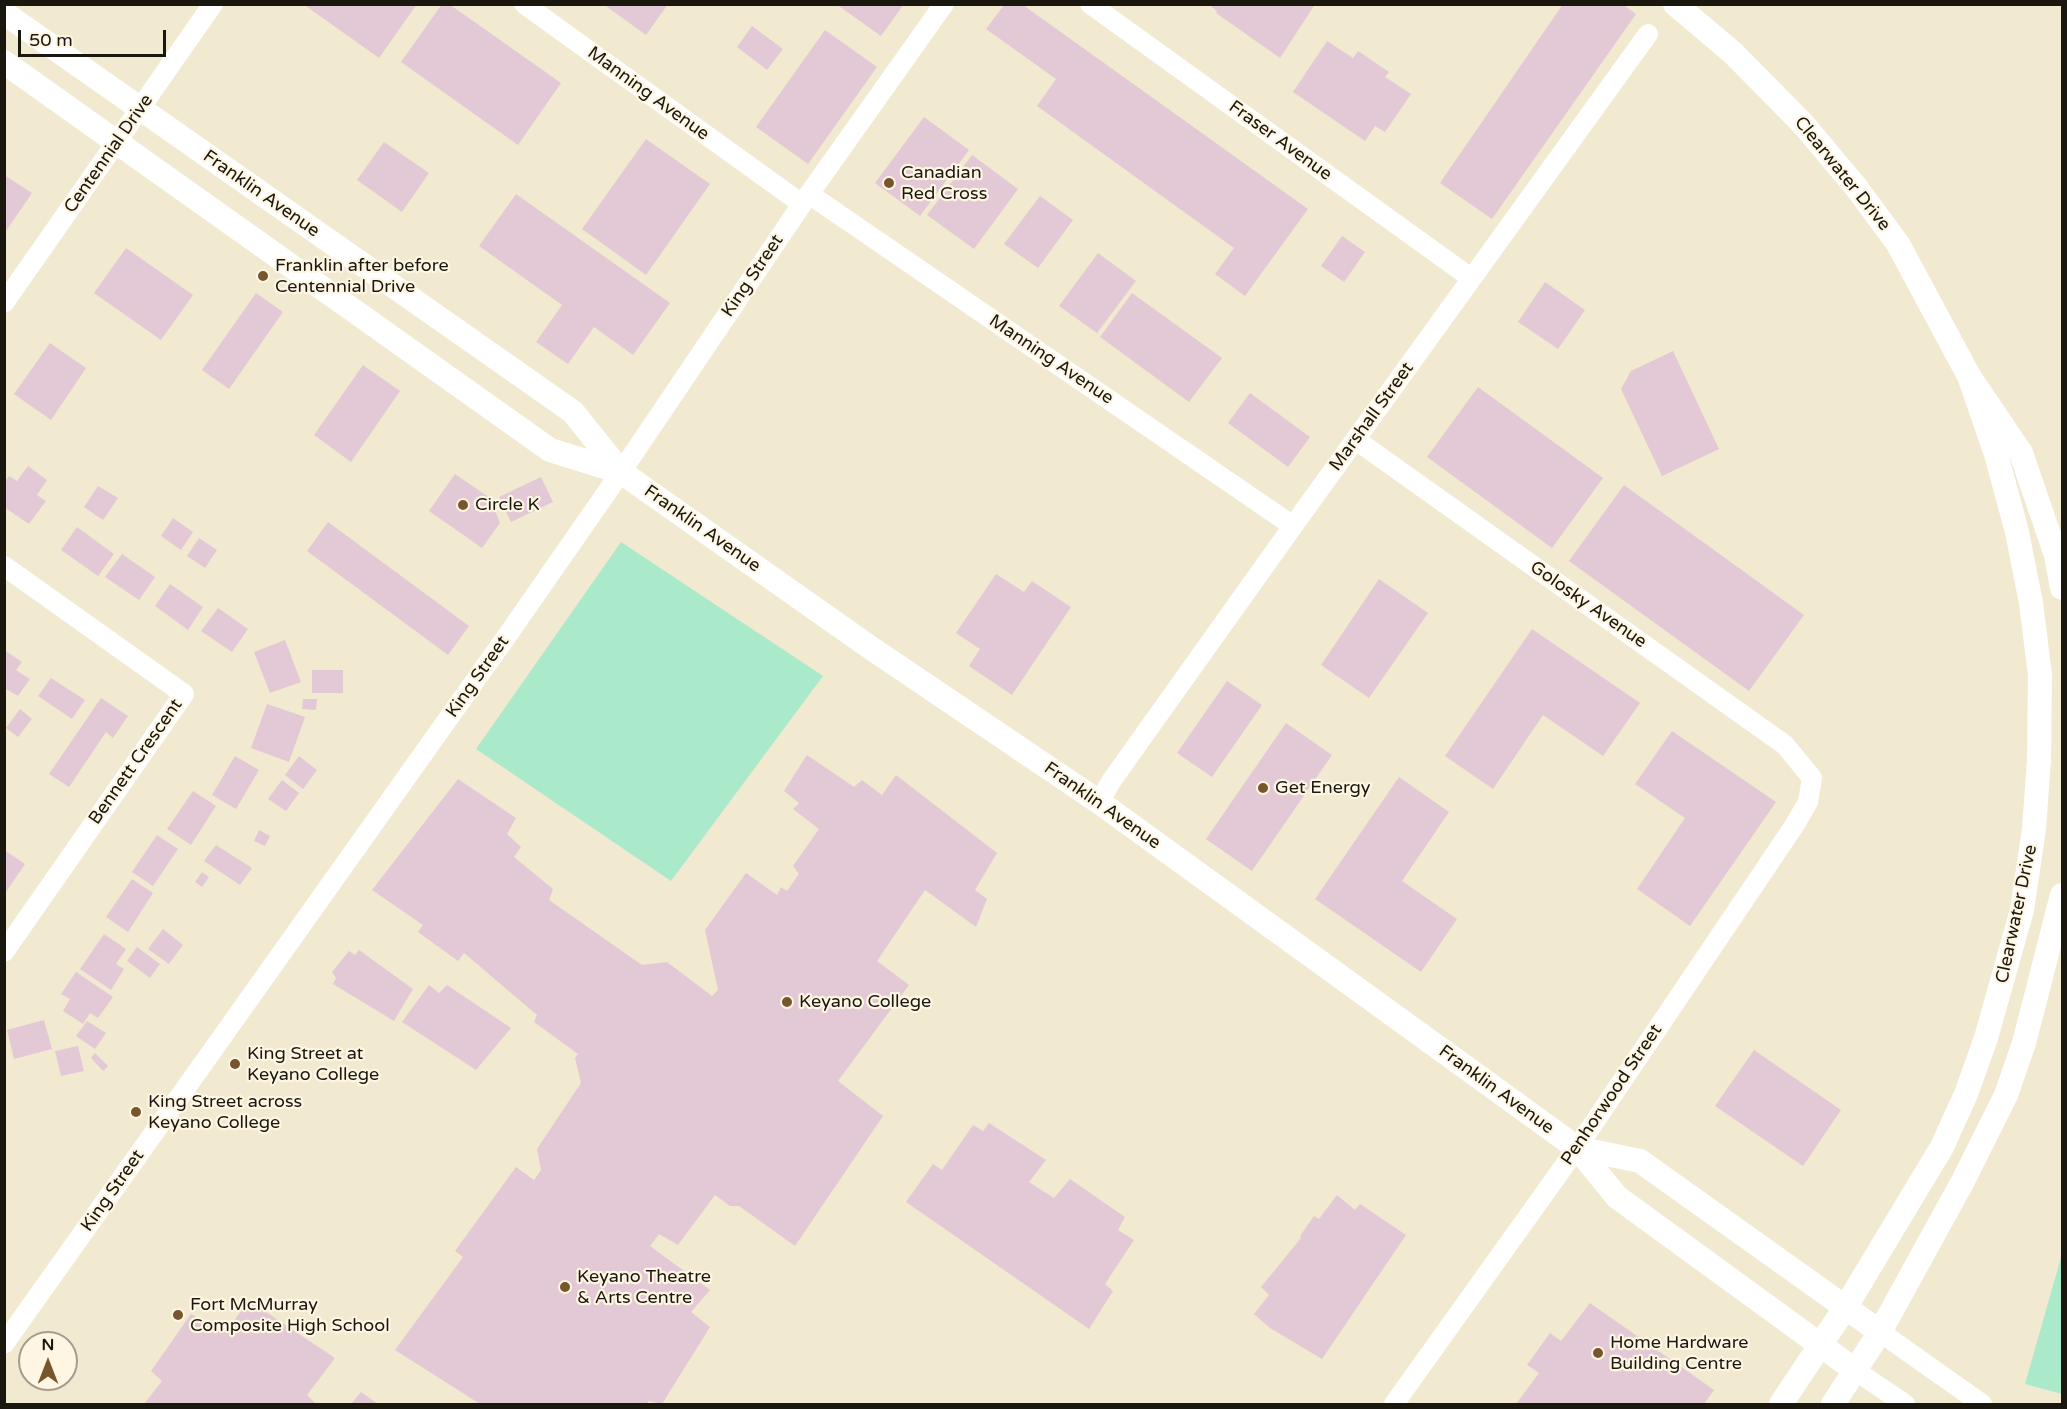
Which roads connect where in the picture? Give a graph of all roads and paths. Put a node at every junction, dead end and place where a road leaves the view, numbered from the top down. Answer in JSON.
{"nodes":[{"id":1,"x":213,"y":4,"type":"edge"},
{"id":2,"x":524,"y":4,"type":"edge"},
{"id":3,"x":944,"y":4,"type":"edge"},
{"id":4,"x":1090,"y":4,"type":"edge"},
{"id":5,"x":1675,"y":4,"type":"edge"},
{"id":6,"x":4,"y":13,"type":"edge"},
{"id":7,"x":1648,"y":34,"type":"dead end"},
{"id":8,"x":4,"y":62,"type":"edge"},
{"id":9,"x":140,"y":110,"type":"junction"},
{"id":10,"x":117,"y":141,"type":"junction"},
{"id":11,"x":805,"y":199,"type":"junction"},
{"id":12,"x":1471,"y":278,"type":"junction"},
{"id":13,"x":4,"y":303,"type":"edge"},
{"id":14,"x":1969,"y":376,"type":"junction"},
{"id":15,"x":1356,"y":440,"type":"junction"},
{"id":16,"x":621,"y":472,"type":"junction"},
{"id":17,"x":1293,"y":526,"type":"junction"},
{"id":18,"x":4,"y":566,"type":"edge"},
{"id":19,"x":2062,"y":588,"type":"edge"},
{"id":20,"x":1812,"y":778,"type":"joint"},
{"id":21,"x":1099,"y":802,"type":"junction"},
{"id":22,"x":2062,"y":895,"type":"edge"},
{"id":23,"x":4,"y":952,"type":"edge"},
{"id":24,"x":1577,"y":1148,"type":"junction"},
{"id":25,"x":1845,"y":1308,"type":"junction"},
{"id":26,"x":1880,"y":1332,"type":"junction"},
{"id":27,"x":4,"y":1344,"type":"edge"},
{"id":28,"x":1821,"y":1347,"type":"junction"},
{"id":29,"x":1856,"y":1371,"type":"junction"},
{"id":30,"x":1394,"y":1404,"type":"edge"},
{"id":31,"x":1781,"y":1404,"type":"edge"},
{"id":32,"x":1833,"y":1404,"type":"edge"},
{"id":33,"x":1905,"y":1404,"type":"edge"},
{"id":34,"x":1982,"y":1404,"type":"edge"}],
"edges":[{"from":1,"to":9,"type":"street","name":"Centennial Drive"},
{"from":2,"to":11,"type":"street","name":"Manning Avenue"},
{"from":3,"to":11,"type":"street","name":"King Street"},
{"from":4,"to":12,"type":"street","name":"Fraser Avenue"},
{"from":5,"to":14,"type":"main road","name":"Clearwater Drive"},
{"from":6,"to":9,"type":"main road","name":"Franklin Avenue"},
{"from":7,"to":12,"type":"street","name":"Marshall Street"},
{"from":8,"to":10,"type":"main road","name":"Franklin Avenue"},
{"from":9,"to":10,"type":"street","name":"Centennial Drive"},
{"from":9,"to":16,"type":"main road","name":"Franklin Avenue"},
{"from":10,"to":13,"type":"street","name":"Centennial Drive"},
{"from":10,"to":16,"type":"main road","name":"Franklin Avenue"},
{"from":11,"to":16,"type":"street","name":"King Street"},
{"from":11,"to":17,"type":"street","name":"Manning Avenue"},
{"from":12,"to":15,"type":"street","name":"Marshall Street"},
{"from":14,"to":19,"type":"main road","name":"Clearwater Drive"},
{"from":14,"to":25,"type":"main road","name":"Clearwater Drive"},
{"from":15,"to":17,"type":"street","name":"Marshall Street"},
{"from":15,"to":20,"type":"street","name":"Golosky Avenue"},
{"from":16,"to":21,"type":"main road","name":"Franklin Avenue"},
{"from":16,"to":27,"type":"street","name":"King Street"},
{"from":17,"to":21,"type":"street","name":"Marshall Street"},
{"from":18,"to":23,"type":"street","name":"Bennett Crescent"},
{"from":20,"to":24,"type":"street","name":"Penhorwood Street"},
{"from":21,"to":24,"type":"main road","name":"Franklin Avenue"},
{"from":22,"to":26,"type":"main road","name":"Clearwater Drive"},
{"from":24,"to":25,"type":"main road","name":"Franklin Avenue"},
{"from":24,"to":28,"type":"main road","name":"Franklin Avenue"},
{"from":24,"to":30,"type":"street","name":"Penhorwood Street"},
{"from":25,"to":26,"type":"main road","name":"Franklin Avenue"},
{"from":25,"to":28,"type":"main road","name":"Clearwater Drive"},
{"from":26,"to":29,"type":"main road","name":"Clearwater Drive"},
{"from":26,"to":34,"type":"street","name":"Franklin Avenue"},
{"from":28,"to":29,"type":"main road","name":"Franklin Avenue"},
{"from":28,"to":31,"type":"main road","name":"Clearwater Drive"},
{"from":29,"to":32,"type":"main road","name":"Clearwater Drive"},
{"from":29,"to":33,"type":"street","name":"Franklin Avenue"}]}
